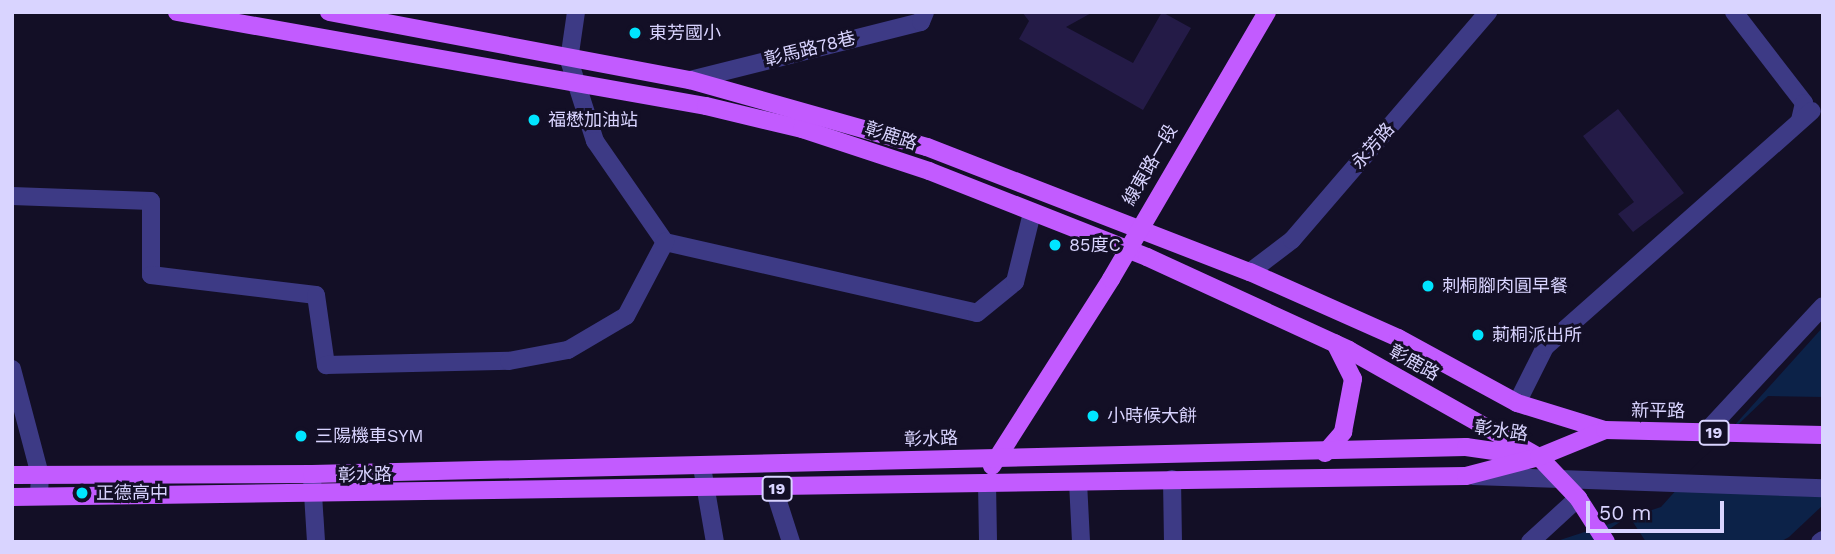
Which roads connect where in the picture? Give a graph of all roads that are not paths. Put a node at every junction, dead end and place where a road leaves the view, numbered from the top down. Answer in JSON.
{"nodes":[{"id":1,"x":177,"y":12,"type":"edge"},
{"id":2,"x":329,"y":12,"type":"edge"},
{"id":3,"x":576,"y":12,"type":"edge"},
{"id":4,"x":925,"y":12,"type":"edge"},
{"id":5,"x":1267,"y":12,"type":"edge"},
{"id":6,"x":1488,"y":12,"type":"edge"},
{"id":7,"x":1734,"y":12,"type":"edge"},
{"id":8,"x":281,"y":21,"type":"edge"},
{"id":9,"x":569,"y":60,"type":"junction"},
{"id":10,"x":690,"y":80,"type":"junction"},
{"id":11,"x":580,"y":82,"type":"junction"},
{"id":12,"x":12,"y":196,"type":"edge"},
{"id":13,"x":1032,"y":213,"type":"junction"},
{"id":14,"x":1136,"y":231,"type":"junction"},
{"id":15,"x":666,"y":242,"type":"junction"},
{"id":16,"x":1126,"y":250,"type":"junction"},
{"id":17,"x":1250,"y":272,"type":"junction"},
{"id":18,"x":1823,"y":306,"type":"edge"},
{"id":19,"x":1335,"y":343,"type":"junction"},
{"id":20,"x":12,"y":369,"type":"edge"},
{"id":21,"x":1517,"y":404,"type":"junction"},
{"id":22,"x":1605,"y":430,"type":"junction"},
{"id":23,"x":1705,"y":433,"type":"junction"},
{"id":24,"x":1823,"y":435,"type":"edge"},
{"id":25,"x":1325,"y":453,"type":"junction"},
{"id":26,"x":1539,"y":457,"type":"junction"},
{"id":27,"x":995,"y":458,"type":"junction"},
{"id":28,"x":702,"y":467,"type":"junction"},
{"id":29,"x":312,"y":474,"type":"junction"},
{"id":30,"x":12,"y":475,"type":"edge"},
{"id":31,"x":40,"y":475,"type":"junction"},
{"id":32,"x":1466,"y":475,"type":"junction"},
{"id":33,"x":1172,"y":479,"type":"junction"},
{"id":34,"x":1560,"y":480,"type":"junction"},
{"id":35,"x":1078,"y":482,"type":"junction"},
{"id":36,"x":987,"y":483,"type":"junction"},
{"id":37,"x":1823,"y":488,"type":"edge"},
{"id":38,"x":774,"y":489,"type":"junction"},
{"id":39,"x":706,"y":491,"type":"junction"},
{"id":40,"x":39,"y":496,"type":"junction"},
{"id":41,"x":12,"y":497,"type":"edge"},
{"id":42,"x":313,"y":497,"type":"junction"},
{"id":43,"x":1581,"y":502,"type":"junction"},
{"id":44,"x":316,"y":542,"type":"edge"},
{"id":45,"x":715,"y":542,"type":"edge"},
{"id":46,"x":791,"y":542,"type":"edge"},
{"id":47,"x":988,"y":542,"type":"edge"},
{"id":48,"x":1081,"y":542,"type":"edge"},
{"id":49,"x":1173,"y":542,"type":"edge"},
{"id":50,"x":1530,"y":542,"type":"edge"},
{"id":51,"x":1606,"y":542,"type":"edge"}],
"edges":[{"from":1,"to":8,"type":"main road","name":"彰鹿路"},
{"from":2,"to":9,"type":"main road","name":"彰鹿路"},
{"from":3,"to":9,"type":"street"},
{"from":4,"to":10,"type":"street","name":"彰馬路78巷"},
{"from":5,"to":14,"type":"main road","name":"線東路一段"},
{"from":6,"to":17,"type":"street","name":"永芳路"},
{"from":7,"to":21,"type":"street"},
{"from":8,"to":11,"type":"main road","name":"彰鹿路"},
{"from":9,"to":10,"type":"main road","name":"彰鹿路"},
{"from":9,"to":11,"type":"street"},
{"from":10,"to":14,"type":"main road","name":"彰鹿路"},
{"from":11,"to":13,"type":"main road","name":"彰鹿路"},
{"from":11,"to":15,"type":"street"},
{"from":12,"to":15,"type":"street"},
{"from":13,"to":15,"type":"street"},
{"from":13,"to":16,"type":"main road","name":"彰鹿路"},
{"from":14,"to":16,"type":"main road","name":"線東路一段"},
{"from":14,"to":17,"type":"main road","name":"彰鹿路"},
{"from":16,"to":19,"type":"main road","name":"彰鹿路"},
{"from":16,"to":27,"type":"main road","name":"線東路一段"},
{"from":17,"to":21,"type":"main road","name":"彰鹿路"},
{"from":18,"to":23,"type":"street"},
{"from":19,"to":25,"type":"main road"},
{"from":19,"to":26,"type":"main road","name":"彰鹿路"},
{"from":20,"to":31,"type":"street"},
{"from":21,"to":22,"type":"main road","name":"彰鹿路"},
{"from":22,"to":23,"type":"main road","name":"新平路","number":"19"},
{"from":22,"to":26,"type":"main road","name":"新平路","number":"19"},
{"from":23,"to":24,"type":"main road","name":"新平路","number":"19"},
{"from":25,"to":26,"type":"main road","name":"彰水路","number":"19"},
{"from":25,"to":27,"type":"main road","name":"彰水路","number":"19"},
{"from":26,"to":32,"type":"main road","name":"彰水路","number":"19"},
{"from":26,"to":34,"type":"main road","name":"彰鹿路"},
{"from":27,"to":28,"type":"main road","name":"彰水路","number":"19"},
{"from":27,"to":36,"type":"main road","name":"線東路一段"},
{"from":28,"to":29,"type":"main road","name":"彰水路","number":"19"},
{"from":28,"to":39,"type":"street"},
{"from":29,"to":31,"type":"main road","name":"彰水路","number":"19"},
{"from":29,"to":42,"type":"street"},
{"from":30,"to":31,"type":"main road","name":"彰水路","number":"19"},
{"from":31,"to":40,"type":"street"},
{"from":32,"to":33,"type":"main road","name":"彰水路","number":"19"},
{"from":32,"to":34,"type":"street"},
{"from":33,"to":35,"type":"main road","name":"彰水路","number":"19"},
{"from":33,"to":49,"type":"street"},
{"from":34,"to":37,"type":"street"},
{"from":34,"to":43,"type":"main road","name":"彰鹿路"},
{"from":35,"to":36,"type":"main road","name":"彰水路","number":"19"},
{"from":35,"to":48,"type":"street"},
{"from":36,"to":38,"type":"main road","name":"彰水路","number":"19"},
{"from":36,"to":47,"type":"street"},
{"from":38,"to":39,"type":"main road","name":"彰水路","number":"19"},
{"from":38,"to":46,"type":"street"},
{"from":39,"to":42,"type":"main road","name":"彰水路","number":"19"},
{"from":39,"to":45,"type":"street"},
{"from":40,"to":41,"type":"main road","name":"彰水路","number":"19"},
{"from":40,"to":42,"type":"main road","name":"彰水路","number":"19"},
{"from":42,"to":44,"type":"street"},
{"from":43,"to":50,"type":"street"},
{"from":43,"to":51,"type":"main road","name":"彰鹿路"}]}
